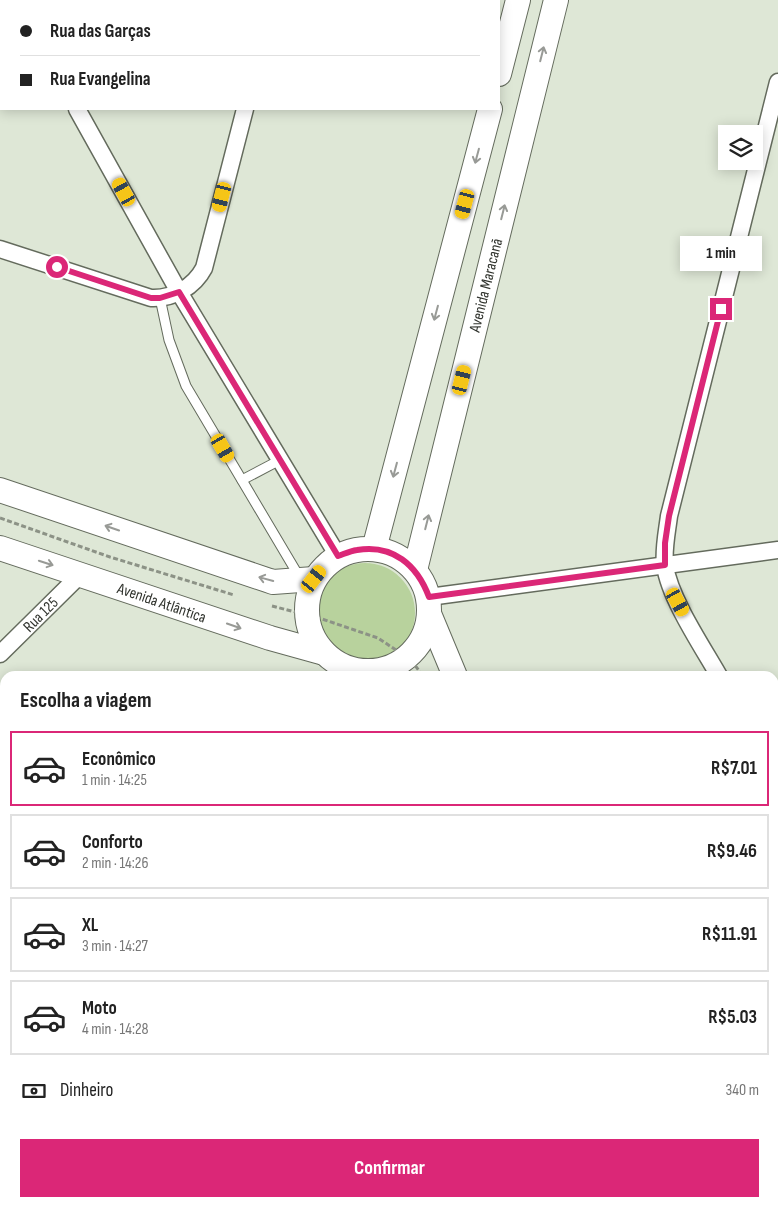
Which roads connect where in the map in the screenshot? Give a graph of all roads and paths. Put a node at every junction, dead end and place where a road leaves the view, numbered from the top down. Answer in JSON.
{"nodes":[{"id":1,"x":518,"y":0,"type":"edge"},
{"id":2,"x":556,"y":0,"type":"edge"},
{"id":3,"x":500,"y":70,"type":"edge"},
{"id":4,"x":778,"y":82,"type":"edge"},
{"id":5,"x":79,"y":110,"type":"edge"},
{"id":6,"x":244,"y":110,"type":"edge"},
{"id":7,"x":490,"y":110,"type":"edge"},
{"id":8,"x":0,"y":249,"type":"edge"},
{"id":9,"x":179,"y":292,"type":"junction"},
{"id":10,"x":160,"y":298,"type":"junction"},
{"id":11,"x":280,"y":460,"type":"junction"},
{"id":12,"x":242,"y":480,"type":"junction"},
{"id":13,"x":0,"y":490,"type":"edge"},
{"id":14,"x":0,"y":518,"type":"edge"},
{"id":15,"x":0,"y":548,"type":"edge"},
{"id":16,"x":374,"y":549,"type":"junction"},
{"id":17,"x":778,"y":550,"type":"edge"},
{"id":18,"x":338,"y":556,"type":"junction"},
{"id":19,"x":665,"y":565,"type":"junction"},
{"id":20,"x":415,"y":570,"type":"junction"},
{"id":21,"x":80,"y":575,"type":"junction"},
{"id":22,"x":267,"y":580,"type":"junction"},
{"id":23,"x":308,"y":580,"type":"junction"},
{"id":24,"x":240,"y":597,"type":"dead end"},
{"id":25,"x":429,"y":607,"type":"junction"},
{"id":26,"x":307,"y":615,"type":"junction"},
{"id":27,"x":324,"y":653,"type":"junction"},
{"id":28,"x":0,"y":654,"type":"edge"},
{"id":29,"x":397,"y":668,"type":"edge"},
{"id":30,"x":349,"y":671,"type":"edge"},
{"id":31,"x":376,"y":671,"type":"edge"},
{"id":32,"x":419,"y":671,"type":"edge"},
{"id":33,"x":453,"y":671,"type":"edge"},
{"id":34,"x":716,"y":671,"type":"edge"}],
"edges":[{"from":1,"to":3,"type":"main road"},
{"from":20,"to":2,"type":"main road","name":"Avenida Maracanã","one_way":true},
{"from":4,"to":19,"type":"street"},
{"from":5,"to":9,"type":"street"},
{"from":6,"to":9,"type":"street"},
{"from":7,"to":16,"type":"main road","one_way":true},
{"from":8,"to":10,"type":"street"},
{"from":9,"to":10,"type":"street"},
{"from":9,"to":11,"type":"street"},
{"from":10,"to":12,"type":"lane"},
{"from":11,"to":12,"type":"lane"},
{"from":11,"to":18,"type":"street"},
{"from":12,"to":23,"type":"lane"},
{"from":22,"to":13,"type":"main road","one_way":true},
{"from":14,"to":24,"type":"path"},
{"from":15,"to":21,"type":"main road","name":"Avenida Atlântica","one_way":true},
{"from":16,"to":18,"type":"main road"},
{"from":16,"to":20,"type":"main road"},
{"from":17,"to":19,"type":"street"},
{"from":18,"to":23,"type":"main road"},
{"from":19,"to":25,"type":"street"},
{"from":19,"to":34,"type":"street"},
{"from":20,"to":25,"type":"main road"},
{"from":21,"to":27,"type":"main road","name":"Avenida Atlântica","one_way":true},
{"from":21,"to":28,"type":"street","name":"Rua 125"},
{"from":22,"to":23,"type":"main road"},
{"from":22,"to":26,"type":"path"},
{"from":23,"to":26,"type":"main road"},
{"from":25,"to":29,"type":"main road"},
{"from":25,"to":33,"type":"main road"},
{"from":26,"to":27,"type":"main road"},
{"from":26,"to":29,"type":"path"},
{"from":27,"to":30,"type":"main road"},
{"from":29,"to":31,"type":"main road"},
{"from":29,"to":32,"type":"path"}]}
